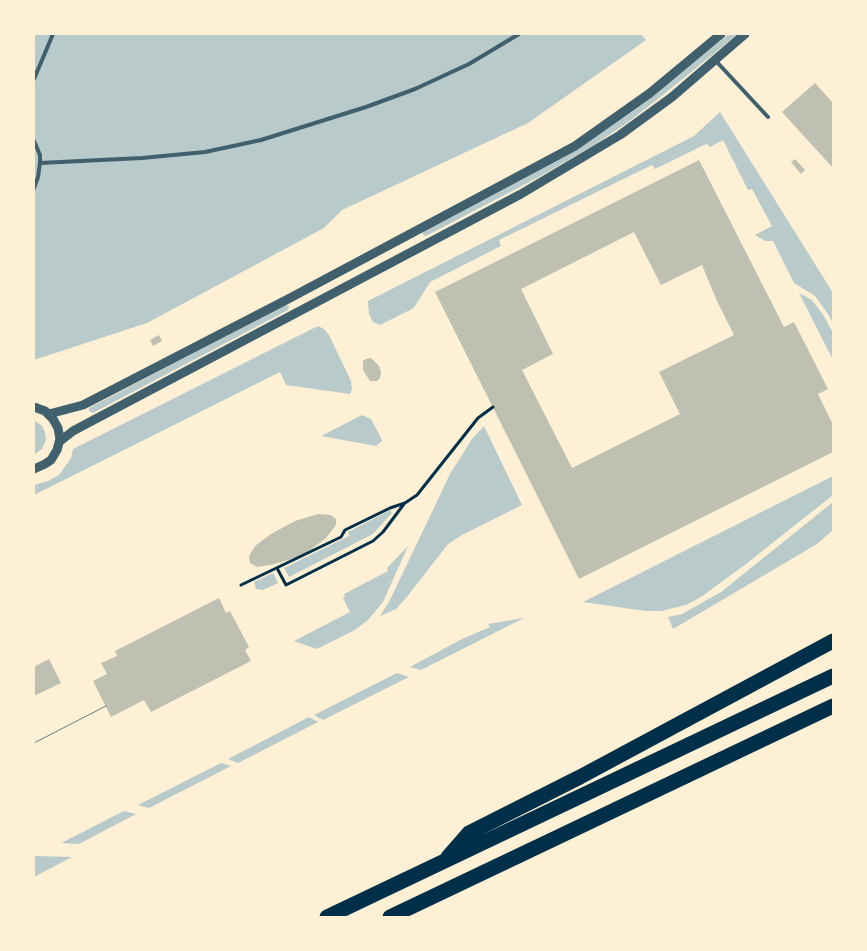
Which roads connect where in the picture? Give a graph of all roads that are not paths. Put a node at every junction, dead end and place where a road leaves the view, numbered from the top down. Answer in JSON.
{"nodes":[{"id":1,"x":53,"y":34,"type":"edge"},
{"id":2,"x":520,"y":34,"type":"edge"},
{"id":3,"x":721,"y":34,"type":"edge"},
{"id":4,"x":745,"y":34,"type":"edge"},
{"id":5,"x":715,"y":60,"type":"junction"},
{"id":6,"x":34,"y":79,"type":"edge"},
{"id":7,"x":768,"y":117,"type":"dead end"},
{"id":8,"x":34,"y":141,"type":"edge"},
{"id":9,"x":40,"y":163,"type":"junction"},
{"id":10,"x":34,"y":188,"type":"edge"},
{"id":11,"x":34,"y":407,"type":"edge"},
{"id":12,"x":49,"y":414,"type":"junction"},
{"id":13,"x":59,"y":442,"type":"junction"},
{"id":14,"x":34,"y":469,"type":"edge"},
{"id":15,"x":833,"y":641,"type":"edge"},
{"id":16,"x":833,"y":676,"type":"edge"},
{"id":17,"x":833,"y":706,"type":"edge"},
{"id":18,"x":833,"y":719,"type":"edge"},
{"id":19,"x":800,"y":722,"type":"junction"},
{"id":20,"x":444,"y":861,"type":"junction"},
{"id":21,"x":327,"y":917,"type":"edge"},
{"id":22,"x":390,"y":917,"type":"edge"}],
"edges":[{"from":1,"to":6,"type":"lane"},
{"from":2,"to":9,"type":"lane"},
{"from":3,"to":12,"type":"street"},
{"from":4,"to":5,"type":"street"},
{"from":5,"to":7,"type":"lane"},
{"from":5,"to":13,"type":"street"},
{"from":8,"to":9,"type":"lane"},
{"from":9,"to":10,"type":"lane"},
{"from":11,"to":12,"type":"street"},
{"from":12,"to":13,"type":"street"},
{"from":13,"to":14,"type":"street"},
{"from":15,"to":20,"type":"highway"},
{"from":16,"to":20,"type":"highway"},
{"from":17,"to":19,"type":"highway"},
{"from":18,"to":19,"type":"highway"},
{"from":19,"to":22,"type":"highway"},
{"from":20,"to":21,"type":"highway"}]}
